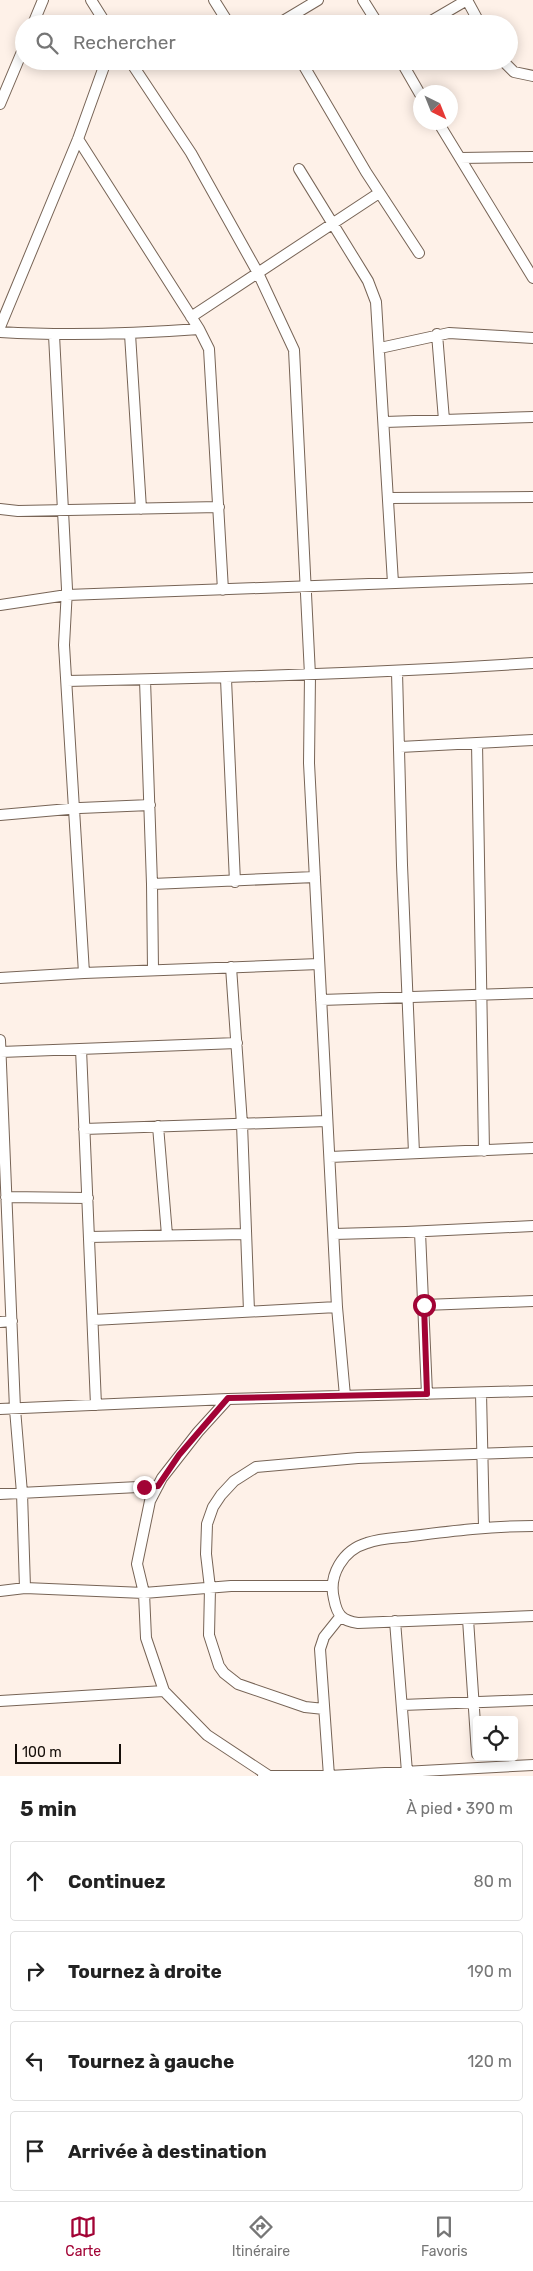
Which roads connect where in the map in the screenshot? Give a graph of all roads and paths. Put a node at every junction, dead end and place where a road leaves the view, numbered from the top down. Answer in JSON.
{"nodes":[{"id":1,"x":43,"y":0,"type":"edge"},
{"id":2,"x":92,"y":0,"type":"edge"},
{"id":3,"x":214,"y":0,"type":"edge"},
{"id":4,"x":318,"y":0,"type":"edge"},
{"id":5,"x":363,"y":0,"type":"edge"},
{"id":6,"x":467,"y":0,"type":"edge"},
{"id":7,"x":37,"y":15,"type":"edge"},
{"id":8,"x":101,"y":15,"type":"edge"},
{"id":9,"x":223,"y":15,"type":"edge"},
{"id":10,"x":294,"y":15,"type":"edge"},
{"id":11,"x":372,"y":15,"type":"edge"},
{"id":12,"x":441,"y":15,"type":"edge"},
{"id":13,"x":475,"y":15,"type":"edge"},
{"id":14,"x":15,"y":68,"type":"edge"},
{"id":15,"x":103,"y":70,"type":"edge"},
{"id":16,"x":136,"y":70,"type":"edge"},
{"id":17,"x":306,"y":70,"type":"edge"},
{"id":18,"x":406,"y":70,"type":"edge"},
{"id":19,"x":512,"y":70,"type":"edge"},
{"id":20,"x":533,"y":76,"type":"edge"},
{"id":21,"x":415,"y":85,"type":"edge"},
{"id":22,"x":0,"y":104,"type":"edge"},
{"id":23,"x":443,"y":130,"type":"edge"},
{"id":24,"x":78,"y":139,"type":"junction"},
{"id":25,"x":533,"y":157,"type":"edge"},
{"id":26,"x":460,"y":158,"type":"junction"},
{"id":27,"x":299,"y":169,"type":"dead end"},
{"id":28,"x":379,"y":193,"type":"junction"},
{"id":29,"x":333,"y":223,"type":"junction"},
{"id":30,"x":419,"y":253,"type":"dead end"},
{"id":31,"x":258,"y":273,"type":"junction"},
{"id":32,"x":533,"y":278,"type":"edge"},
{"id":33,"x":191,"y":316,"type":"junction"},
{"id":34,"x":0,"y":327,"type":"edge"},
{"id":35,"x":199,"y":329,"type":"junction"},
{"id":36,"x":0,"y":332,"type":"edge"},
{"id":37,"x":130,"y":334,"type":"junction"},
{"id":38,"x":437,"y":334,"type":"junction"},
{"id":39,"x":54,"y":335,"type":"junction"},
{"id":40,"x":533,"y":338,"type":"edge"},
{"id":41,"x":380,"y":348,"type":"junction"},
{"id":42,"x":533,"y":417,"type":"edge"},
{"id":43,"x":444,"y":420,"type":"junction"},
{"id":44,"x":384,"y":422,"type":"junction"},
{"id":45,"x":533,"y":497,"type":"edge"},
{"id":46,"x":388,"y":498,"type":"junction"},
{"id":47,"x":219,"y":506,"type":"junction"},
{"id":48,"x":0,"y":509,"type":"edge"},
{"id":49,"x":62,"y":509,"type":"junction"},
{"id":50,"x":141,"y":510,"type":"junction"},
{"id":51,"x":533,"y":578,"type":"edge"},
{"id":52,"x":393,"y":582,"type":"junction"},
{"id":53,"x":306,"y":585,"type":"junction"},
{"id":54,"x":223,"y":590,"type":"junction"},
{"id":55,"x":67,"y":595,"type":"junction"},
{"id":56,"x":0,"y":605,"type":"edge"},
{"id":57,"x":533,"y":663,"type":"edge"},
{"id":58,"x":397,"y":672,"type":"junction"},
{"id":59,"x":310,"y":675,"type":"junction"},
{"id":60,"x":226,"y":679,"type":"junction"},
{"id":61,"x":144,"y":680,"type":"junction"},
{"id":62,"x":66,"y":681,"type":"junction"},
{"id":63,"x":533,"y":740,"type":"edge"},
{"id":64,"x":477,"y":743,"type":"junction"},
{"id":65,"x":400,"y":746,"type":"junction"},
{"id":66,"x":150,"y":805,"type":"junction"},
{"id":67,"x":72,"y":809,"type":"junction"},
{"id":68,"x":0,"y":815,"type":"edge"},
{"id":69,"x":315,"y":878,"type":"junction"},
{"id":70,"x":235,"y":882,"type":"junction"},
{"id":71,"x":152,"y":884,"type":"junction"},
{"id":72,"x":319,"y":964,"type":"junction"},
{"id":73,"x":231,"y":968,"type":"junction"},
{"id":74,"x":153,"y":970,"type":"junction"},
{"id":75,"x":84,"y":973,"type":"junction"},
{"id":76,"x":0,"y":978,"type":"edge"},
{"id":77,"x":533,"y":993,"type":"edge"},
{"id":78,"x":482,"y":995,"type":"junction"},
{"id":79,"x":408,"y":996,"type":"junction"},
{"id":80,"x":321,"y":1000,"type":"junction"},
{"id":81,"x":0,"y":1040,"type":"edge"},
{"id":82,"x":236,"y":1044,"type":"junction"},
{"id":83,"x":81,"y":1050,"type":"junction"},
{"id":84,"x":1,"y":1052,"type":"edge"},
{"id":85,"x":327,"y":1121,"type":"junction"},
{"id":86,"x":242,"y":1124,"type":"junction"},
{"id":87,"x":158,"y":1126,"type":"junction"},
{"id":88,"x":84,"y":1129,"type":"junction"},
{"id":89,"x":533,"y":1148,"type":"edge"},
{"id":90,"x":484,"y":1151,"type":"junction"},
{"id":91,"x":414,"y":1153,"type":"junction"},
{"id":92,"x":330,"y":1157,"type":"junction"},
{"id":93,"x":6,"y":1197,"type":"junction"},
{"id":94,"x":88,"y":1198,"type":"junction"},
{"id":95,"x":533,"y":1226,"type":"edge"},
{"id":96,"x":420,"y":1232,"type":"junction"},
{"id":97,"x":245,"y":1234,"type":"junction"},
{"id":98,"x":334,"y":1234,"type":"junction"},
{"id":99,"x":167,"y":1235,"type":"junction"},
{"id":100,"x":89,"y":1237,"type":"junction"},
{"id":101,"x":533,"y":1301,"type":"edge"},
{"id":102,"x":424,"y":1305,"type":"junction"},
{"id":103,"x":337,"y":1307,"type":"junction"},
{"id":104,"x":249,"y":1311,"type":"junction"},
{"id":105,"x":93,"y":1320,"type":"junction"},
{"id":106,"x":0,"y":1322,"type":"edge"},
{"id":107,"x":12,"y":1322,"type":"junction"},
{"id":108,"x":533,"y":1391,"type":"edge"},
{"id":109,"x":481,"y":1393,"type":"junction"},
{"id":110,"x":427,"y":1394,"type":"junction"},
{"id":111,"x":345,"y":1396,"type":"junction"},
{"id":112,"x":228,"y":1398,"type":"junction"},
{"id":113,"x":96,"y":1404,"type":"junction"},
{"id":114,"x":15,"y":1409,"type":"junction"},
{"id":115,"x":0,"y":1410,"type":"edge"},
{"id":116,"x":533,"y":1452,"type":"edge"},
{"id":117,"x":483,"y":1454,"type":"junction"},
{"id":118,"x":158,"y":1486,"type":"junction"},
{"id":119,"x":22,"y":1493,"type":"junction"},
{"id":120,"x":0,"y":1494,"type":"edge"},
{"id":121,"x":533,"y":1526,"type":"edge"},
{"id":122,"x":484,"y":1527,"type":"junction"},
{"id":123,"x":332,"y":1586,"type":"junction"},
{"id":124,"x":25,"y":1588,"type":"junction"},
{"id":125,"x":210,"y":1588,"type":"junction"},
{"id":126,"x":0,"y":1591,"type":"edge"},
{"id":127,"x":144,"y":1593,"type":"junction"},
{"id":128,"x":533,"y":1616,"type":"edge"},
{"id":129,"x":340,"y":1617,"type":"junction"},
{"id":130,"x":468,"y":1619,"type":"junction"},
{"id":131,"x":395,"y":1621,"type":"junction"},
{"id":132,"x":164,"y":1691,"type":"junction"},
{"id":133,"x":533,"y":1700,"type":"edge"},
{"id":134,"x":0,"y":1701,"type":"edge"},
{"id":135,"x":474,"y":1702,"type":"junction"},
{"id":136,"x":402,"y":1705,"type":"junction"},
{"id":137,"x":324,"y":1708,"type":"junction"},
{"id":138,"x":475,"y":1716,"type":"edge"},
{"id":139,"x":475,"y":1761,"type":"edge"},
{"id":140,"x":488,"y":1761,"type":"edge"},
{"id":141,"x":533,"y":1765,"type":"edge"},
{"id":142,"x":407,"y":1772,"type":"junction"},
{"id":143,"x":446,"y":1773,"type":"edge"},
{"id":144,"x":353,"y":1775,"type":"edge"},
{"id":145,"x":259,"y":1776,"type":"edge"},
{"id":146,"x":268,"y":1776,"type":"edge"},
{"id":147,"x":329,"y":1776,"type":"edge"}],
"edges":[{"from":1,"to":7,"type":"street"},
{"from":2,"to":8,"type":"street"},
{"from":3,"to":9,"type":"street"},
{"from":4,"to":10,"type":"street"},
{"from":5,"to":11,"type":"street"},
{"from":6,"to":12,"type":"street"},
{"from":6,"to":13,"type":"street"},
{"from":14,"to":22,"type":"street"},
{"from":15,"to":24,"type":"street"},
{"from":16,"to":31,"type":"street"},
{"from":17,"to":28,"type":"street"},
{"from":18,"to":21,"type":"street"},
{"from":19,"to":20,"type":"street"},
{"from":23,"to":26,"type":"street"},
{"from":24,"to":33,"type":"street"},
{"from":24,"to":34,"type":"street"},
{"from":25,"to":26,"type":"street"},
{"from":26,"to":32,"type":"street"},
{"from":27,"to":29,"type":"street"},
{"from":28,"to":29,"type":"street"},
{"from":28,"to":30,"type":"street"},
{"from":29,"to":31,"type":"street"},
{"from":29,"to":41,"type":"street"},
{"from":31,"to":33,"type":"street"},
{"from":31,"to":53,"type":"street"},
{"from":33,"to":35,"type":"street"},
{"from":35,"to":37,"type":"street"},
{"from":35,"to":47,"type":"street"},
{"from":36,"to":39,"type":"street"},
{"from":37,"to":39,"type":"street"},
{"from":37,"to":50,"type":"street"},
{"from":38,"to":40,"type":"street"},
{"from":38,"to":41,"type":"street"},
{"from":38,"to":43,"type":"street"},
{"from":39,"to":49,"type":"street"},
{"from":41,"to":44,"type":"street"},
{"from":42,"to":43,"type":"street"},
{"from":43,"to":44,"type":"street"},
{"from":44,"to":46,"type":"street"},
{"from":45,"to":46,"type":"street"},
{"from":46,"to":52,"type":"street"},
{"from":47,"to":50,"type":"street"},
{"from":47,"to":54,"type":"street"},
{"from":48,"to":49,"type":"street"},
{"from":49,"to":50,"type":"street"},
{"from":49,"to":55,"type":"street"},
{"from":51,"to":52,"type":"street"},
{"from":52,"to":53,"type":"street"},
{"from":53,"to":54,"type":"street"},
{"from":53,"to":59,"type":"street"},
{"from":54,"to":55,"type":"street"},
{"from":55,"to":56,"type":"street"},
{"from":55,"to":62,"type":"street"},
{"from":57,"to":58,"type":"street"},
{"from":58,"to":59,"type":"street"},
{"from":58,"to":65,"type":"street"},
{"from":59,"to":60,"type":"street"},
{"from":59,"to":69,"type":"street"},
{"from":60,"to":61,"type":"street"},
{"from":60,"to":70,"type":"street"},
{"from":61,"to":62,"type":"street"},
{"from":61,"to":66,"type":"street"},
{"from":62,"to":67,"type":"street"},
{"from":63,"to":64,"type":"street"},
{"from":64,"to":65,"type":"street"},
{"from":64,"to":78,"type":"street"},
{"from":65,"to":79,"type":"street"},
{"from":66,"to":67,"type":"street"},
{"from":66,"to":71,"type":"street"},
{"from":67,"to":68,"type":"street"},
{"from":67,"to":75,"type":"street"},
{"from":69,"to":70,"type":"street"},
{"from":69,"to":72,"type":"street"},
{"from":70,"to":71,"type":"street"},
{"from":71,"to":74,"type":"street"},
{"from":72,"to":73,"type":"street"},
{"from":72,"to":80,"type":"street"},
{"from":73,"to":74,"type":"street"},
{"from":73,"to":82,"type":"street"},
{"from":74,"to":75,"type":"street"},
{"from":75,"to":76,"type":"street"},
{"from":77,"to":78,"type":"street"},
{"from":78,"to":79,"type":"street"},
{"from":78,"to":90,"type":"street"},
{"from":79,"to":80,"type":"street"},
{"from":79,"to":91,"type":"street"},
{"from":80,"to":85,"type":"street"},
{"from":81,"to":84,"type":"street"},
{"from":82,"to":83,"type":"street"},
{"from":82,"to":86,"type":"street"},
{"from":83,"to":84,"type":"street"},
{"from":83,"to":88,"type":"street"},
{"from":84,"to":93,"type":"street"},
{"from":85,"to":86,"type":"street"},
{"from":85,"to":92,"type":"street"},
{"from":86,"to":87,"type":"street"},
{"from":86,"to":97,"type":"street"},
{"from":87,"to":88,"type":"street"},
{"from":87,"to":99,"type":"street"},
{"from":88,"to":94,"type":"street"},
{"from":89,"to":90,"type":"street"},
{"from":90,"to":91,"type":"street"},
{"from":91,"to":92,"type":"street"},
{"from":92,"to":98,"type":"street"},
{"from":93,"to":94,"type":"street"},
{"from":93,"to":107,"type":"street"},
{"from":94,"to":100,"type":"street"},
{"from":95,"to":96,"type":"street"},
{"from":96,"to":98,"type":"street"},
{"from":96,"to":102,"type":"street"},
{"from":97,"to":99,"type":"street"},
{"from":97,"to":104,"type":"street"},
{"from":98,"to":103,"type":"street"},
{"from":99,"to":100,"type":"street"},
{"from":100,"to":105,"type":"street"},
{"from":101,"to":102,"type":"street"},
{"from":102,"to":110,"type":"street"},
{"from":103,"to":104,"type":"street"},
{"from":103,"to":111,"type":"street"},
{"from":104,"to":105,"type":"street"},
{"from":105,"to":113,"type":"street"},
{"from":106,"to":107,"type":"street"},
{"from":107,"to":114,"type":"street"},
{"from":108,"to":109,"type":"street"},
{"from":109,"to":110,"type":"street"},
{"from":109,"to":117,"type":"street"},
{"from":110,"to":111,"type":"street"},
{"from":111,"to":112,"type":"street"},
{"from":112,"to":113,"type":"street"},
{"from":112,"to":118,"type":"street"},
{"from":113,"to":114,"type":"street"},
{"from":114,"to":115,"type":"street"},
{"from":114,"to":119,"type":"street"},
{"from":116,"to":117,"type":"street"},
{"from":117,"to":122,"type":"street"},
{"from":117,"to":125,"type":"street"},
{"from":118,"to":119,"type":"street"},
{"from":118,"to":127,"type":"street"},
{"from":119,"to":120,"type":"street"},
{"from":119,"to":124,"type":"street"},
{"from":121,"to":122,"type":"street"},
{"from":122,"to":123,"type":"street"},
{"from":123,"to":125,"type":"street"},
{"from":123,"to":129,"type":"street"},
{"from":124,"to":126,"type":"street"},
{"from":124,"to":127,"type":"street"},
{"from":125,"to":127,"type":"street"},
{"from":125,"to":137,"type":"street"},
{"from":127,"to":132,"type":"street"},
{"from":128,"to":130,"type":"street"},
{"from":129,"to":131,"type":"street"},
{"from":129,"to":137,"type":"street"},
{"from":130,"to":131,"type":"street"},
{"from":130,"to":135,"type":"street"},
{"from":131,"to":136,"type":"street"},
{"from":132,"to":134,"type":"street"},
{"from":132,"to":146,"type":"street"},
{"from":133,"to":135,"type":"street"},
{"from":135,"to":136,"type":"street"},
{"from":135,"to":138,"type":"street"},
{"from":136,"to":142,"type":"street"},
{"from":137,"to":147,"type":"street"},
{"from":139,"to":143,"type":"street"},
{"from":140,"to":141,"type":"street"},
{"from":142,"to":143,"type":"street"},
{"from":142,"to":144,"type":"street"},
{"from":144,"to":147,"type":"street"},
{"from":145,"to":146,"type":"street"},
{"from":146,"to":147,"type":"street"}]}
